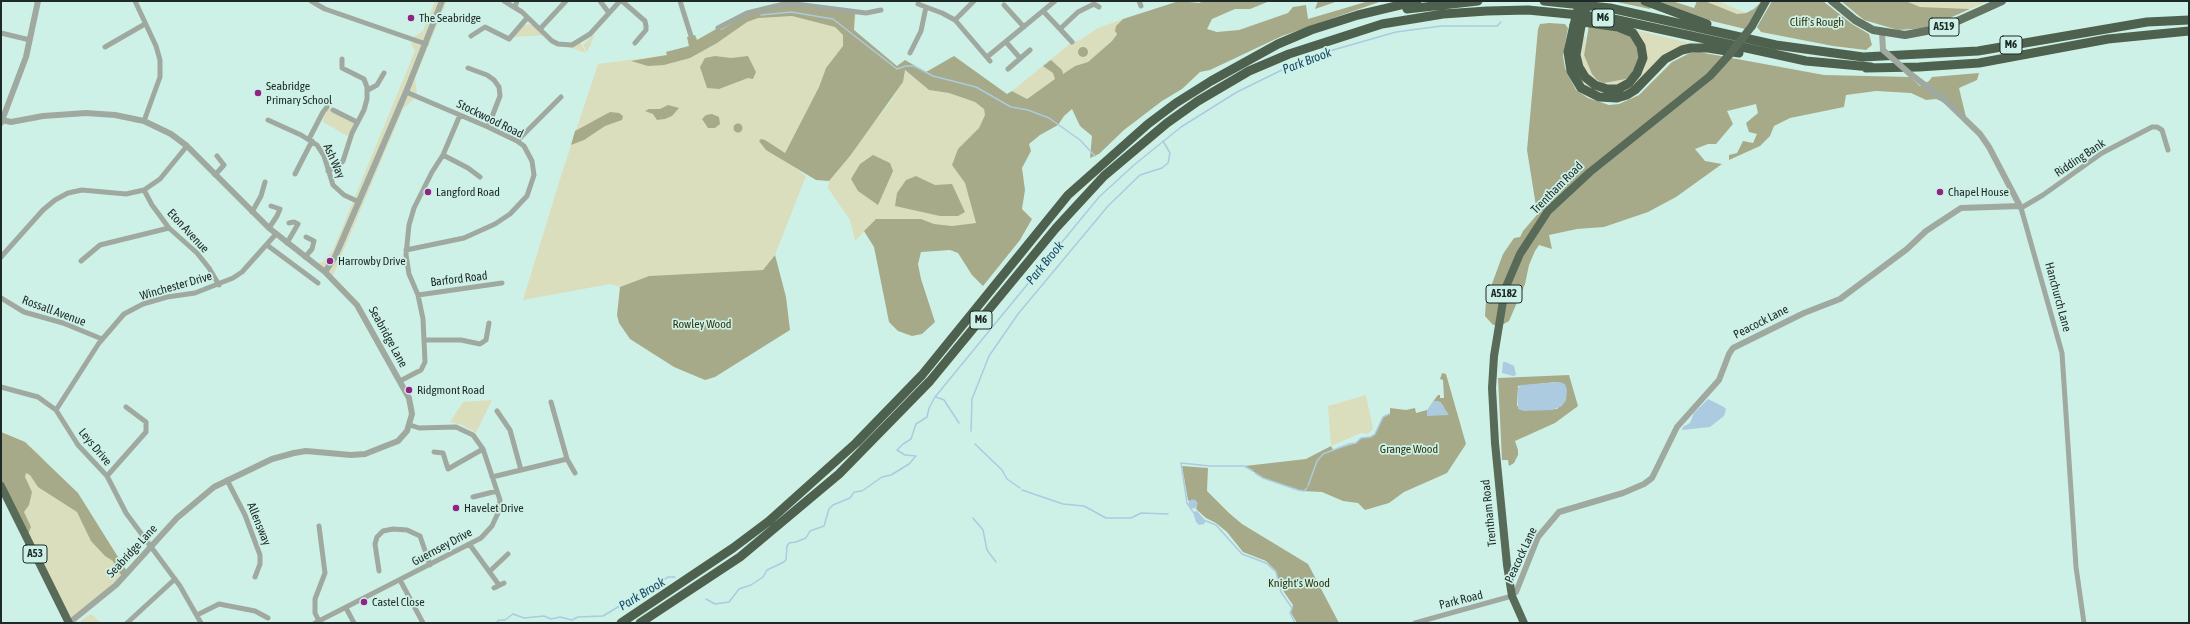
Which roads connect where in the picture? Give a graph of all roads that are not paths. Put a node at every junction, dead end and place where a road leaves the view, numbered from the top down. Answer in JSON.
{"nodes":[{"id":1,"x":38,"y":1,"type":"edge"},
{"id":2,"x":135,"y":1,"type":"edge"},
{"id":3,"x":311,"y":1,"type":"edge"},
{"id":4,"x":442,"y":1,"type":"edge"},
{"id":5,"x":504,"y":1,"type":"edge"},
{"id":6,"x":517,"y":1,"type":"edge"},
{"id":7,"x":566,"y":1,"type":"edge"},
{"id":8,"x":600,"y":1,"type":"edge"},
{"id":9,"x":621,"y":1,"type":"edge"},
{"id":10,"x":680,"y":1,"type":"edge"},
{"id":11,"x":974,"y":1,"type":"edge"},
{"id":12,"x":1055,"y":1,"type":"edge"},
{"id":13,"x":1417,"y":1,"type":"edge"},
{"id":14,"x":1478,"y":1,"type":"edge"},
{"id":15,"x":1544,"y":1,"type":"edge"},
{"id":16,"x":1580,"y":1,"type":"edge"},
{"id":17,"x":1588,"y":1,"type":"edge"},
{"id":18,"x":1645,"y":1,"type":"edge"},
{"id":19,"x":1766,"y":1,"type":"edge"},
{"id":20,"x":1832,"y":1,"type":"edge"},
{"id":21,"x":2002,"y":1,"type":"edge"},
{"id":22,"x":788,"y":2,"type":"edge"},
{"id":23,"x":918,"y":4,"type":"dead end"},
{"id":24,"x":1004,"y":5,"type":"dead end"},
{"id":25,"x":926,"y":6,"type":"junction"},
{"id":26,"x":515,"y":7,"type":"junction"},
{"id":27,"x":1099,"y":8,"type":"dead end"},
{"id":28,"x":881,"y":10,"type":"dead end"},
{"id":29,"x":1043,"y":11,"type":"junction"},
{"id":30,"x":609,"y":13,"type":"junction"},
{"id":31,"x":528,"y":18,"type":"junction"},
{"id":32,"x":955,"y":20,"type":"junction"},
{"id":33,"x":2189,"y":20,"type":"edge"},
{"id":34,"x":145,"y":24,"type":"junction"},
{"id":35,"x":1577,"y":26,"type":"junction"},
{"id":36,"x":1024,"y":27,"type":"junction"},
{"id":37,"x":718,"y":28,"type":"dead end"},
{"id":38,"x":540,"y":29,"type":"junction"},
{"id":39,"x":1060,"y":29,"type":"junction"},
{"id":40,"x":2189,"y":31,"type":"edge"},
{"id":41,"x":1882,"y":32,"type":"junction"},
{"id":42,"x":1,"y":33,"type":"edge"},
{"id":43,"x":472,"y":36,"type":"dead end"},
{"id":44,"x":691,"y":36,"type":"dead end"},
{"id":45,"x":1333,"y":38,"type":"junction"},
{"id":46,"x":30,"y":40,"type":"junction"},
{"id":47,"x":1006,"y":42,"type":"junction"},
{"id":48,"x":1072,"y":42,"type":"dead end"},
{"id":49,"x":635,"y":43,"type":"dead end"},
{"id":50,"x":426,"y":44,"type":"junction"},
{"id":51,"x":105,"y":47,"type":"dead end"},
{"id":52,"x":1030,"y":50,"type":"dead end"},
{"id":53,"x":910,"y":53,"type":"dead end"},
{"id":54,"x":1832,"y":54,"type":"junction"},
{"id":55,"x":1020,"y":58,"type":"junction"},
{"id":56,"x":342,"y":60,"type":"dead end"},
{"id":57,"x":1245,"y":63,"type":"junction"},
{"id":58,"x":1871,"y":67,"type":"junction"},
{"id":59,"x":468,"y":68,"type":"dead end"},
{"id":60,"x":1008,"y":69,"type":"dead end"},
{"id":61,"x":384,"y":72,"type":"dead end"},
{"id":62,"x":368,"y":90,"type":"junction"},
{"id":63,"x":406,"y":92,"type":"junction"},
{"id":64,"x":561,"y":97,"type":"dead end"},
{"id":65,"x":327,"y":108,"type":"dead end"},
{"id":66,"x":333,"y":110,"type":"dead end"},
{"id":67,"x":460,"y":115,"type":"junction"},
{"id":68,"x":268,"y":120,"type":"dead end"},
{"id":69,"x":144,"y":121,"type":"junction"},
{"id":70,"x":2,"y":122,"type":"edge"},
{"id":71,"x":357,"y":122,"type":"junction"},
{"id":72,"x":488,"y":127,"type":"junction"},
{"id":73,"x":311,"y":140,"type":"junction"},
{"id":74,"x":517,"y":141,"type":"junction"},
{"id":75,"x":187,"y":146,"type":"junction"},
{"id":76,"x":2168,"y":150,"type":"dead end"},
{"id":77,"x":443,"y":155,"type":"junction"},
{"id":78,"x":217,"y":156,"type":"dead end"},
{"id":79,"x":328,"y":171,"type":"junction"},
{"id":80,"x":215,"y":174,"type":"junction"},
{"id":81,"x":294,"y":174,"type":"dead end"},
{"id":82,"x":480,"y":176,"type":"dead end"},
{"id":83,"x":265,"y":182,"type":"dead end"},
{"id":84,"x":144,"y":190,"type":"junction"},
{"id":85,"x":359,"y":202,"type":"junction"},
{"id":86,"x":271,"y":206,"type":"dead end"},
{"id":87,"x":2021,"y":207,"type":"junction"},
{"id":88,"x":252,"y":212,"type":"junction"},
{"id":89,"x":290,"y":223,"type":"dead end"},
{"id":90,"x":169,"y":228,"type":"junction"},
{"id":91,"x":269,"y":228,"type":"junction"},
{"id":92,"x":276,"y":234,"type":"junction"},
{"id":93,"x":306,"y":237,"type":"dead end"},
{"id":94,"x":287,"y":243,"type":"junction"},
{"id":95,"x":267,"y":245,"type":"junction"},
{"id":96,"x":406,"y":250,"type":"junction"},
{"id":97,"x":1,"y":257,"type":"edge"},
{"id":98,"x":305,"y":257,"type":"junction"},
{"id":99,"x":81,"y":262,"type":"dead end"},
{"id":100,"x":325,"y":272,"type":"junction"},
{"id":101,"x":318,"y":283,"type":"dead end"},
{"id":102,"x":502,"y":283,"type":"dead end"},
{"id":103,"x":219,"y":285,"type":"junction"},
{"id":104,"x":418,"y":295,"type":"junction"},
{"id":105,"x":1,"y":298,"type":"edge"},
{"id":106,"x":489,"y":323,"type":"dead end"},
{"id":107,"x":102,"y":339,"type":"junction"},
{"id":108,"x":426,"y":340,"type":"junction"},
{"id":109,"x":400,"y":381,"type":"junction"},
{"id":110,"x":1,"y":387,"type":"edge"},
{"id":111,"x":551,"y":402,"type":"dead end"},
{"id":112,"x":126,"y":407,"type":"dead end"},
{"id":113,"x":56,"y":410,"type":"junction"},
{"id":114,"x":497,"y":411,"type":"dead end"},
{"id":115,"x":410,"y":425,"type":"junction"},
{"id":116,"x":483,"y":449,"type":"junction"},
{"id":117,"x":434,"y":452,"type":"dead end"},
{"id":118,"x":567,"y":459,"type":"junction"},
{"id":119,"x":521,"y":470,"type":"junction"},
{"id":120,"x":575,"y":473,"type":"dead end"},
{"id":121,"x":107,"y":476,"type":"junction"},
{"id":122,"x":492,"y":477,"type":"junction"},
{"id":123,"x":227,"y":480,"type":"junction"},
{"id":124,"x":1,"y":486,"type":"edge"},
{"id":125,"x":496,"y":490,"type":"junction"},
{"id":126,"x":473,"y":497,"type":"dead end"},
{"id":127,"x":318,"y":526,"type":"dead end"},
{"id":128,"x":470,"y":545,"type":"junction"},
{"id":129,"x":152,"y":546,"type":"junction"},
{"id":130,"x":508,"y":554,"type":"dead end"},
{"id":131,"x":430,"y":565,"type":"junction"},
{"id":132,"x":379,"y":571,"type":"dead end"},
{"id":133,"x":490,"y":571,"type":"junction"},
{"id":134,"x":255,"y":577,"type":"dead end"},
{"id":135,"x":176,"y":580,"type":"junction"},
{"id":136,"x":400,"y":580,"type":"junction"},
{"id":137,"x":499,"y":585,"type":"dead end"},
{"id":138,"x":1512,"y":595,"type":"junction"},
{"id":139,"x":346,"y":608,"type":"junction"},
{"id":140,"x":197,"y":616,"type":"junction"},
{"id":141,"x":268,"y":618,"type":"dead end"},
{"id":142,"x":317,"y":622,"type":"edge"},
{"id":143,"x":69,"y":623,"type":"edge"},
{"id":144,"x":127,"y":623,"type":"edge"},
{"id":145,"x":201,"y":623,"type":"edge"},
{"id":146,"x":354,"y":623,"type":"edge"},
{"id":147,"x":423,"y":623,"type":"edge"},
{"id":148,"x":621,"y":623,"type":"edge"},
{"id":149,"x":640,"y":623,"type":"edge"},
{"id":150,"x":1415,"y":623,"type":"edge"},
{"id":151,"x":1524,"y":623,"type":"edge"},
{"id":152,"x":2084,"y":623,"type":"edge"}],
"edges":[{"from":1,"to":46,"type":"street"},
{"from":2,"to":34,"type":"street"},
{"from":3,"to":50,"type":"street"},
{"from":4,"to":50,"type":"street"},
{"from":5,"to":26,"type":"street"},
{"from":6,"to":26,"type":"street"},
{"from":7,"to":38,"type":"street"},
{"from":8,"to":30,"type":"street"},
{"from":9,"to":30,"type":"street"},
{"from":9,"to":49,"type":"street"},
{"from":10,"to":44,"type":"street"},
{"from":11,"to":32,"type":"street"},
{"from":12,"to":29,"type":"street"},
{"from":13,"to":57,"type":"highway","number":"M6"},
{"from":14,"to":57,"type":"highway","number":"M6"},
{"from":15,"to":54,"type":"highway","number":"M6"},
{"from":16,"to":35,"type":"highway","number":"M6","bridge":true},
{"from":17,"to":35,"type":"highway","number":"M6","bridge":true},
{"from":18,"to":54,"type":"highway","number":"M6"},
{"from":19,"to":138,"type":"highway","name":"Trentham Road","number":"A5182","bridge":true},
{"from":20,"to":41,"type":"main road","number":"A519"},
{"from":21,"to":41,"type":"main road","number":"A519"},
{"from":22,"to":28,"type":"street"},
{"from":22,"to":37,"type":"street"},
{"from":23,"to":25,"type":"street"},
{"from":24,"to":36,"type":"street"},
{"from":25,"to":32,"type":"street"},
{"from":25,"to":53,"type":"street"},
{"from":26,"to":31,"type":"street"},
{"from":27,"to":39,"type":"street"},
{"from":29,"to":36,"type":"street"},
{"from":29,"to":39,"type":"street"},
{"from":30,"to":38,"type":"street"},
{"from":31,"to":38,"type":"street"},
{"from":31,"to":43,"type":"street"},
{"from":32,"to":47,"type":"street"},
{"from":33,"to":54,"type":"highway","number":"M6"},
{"from":34,"to":51,"type":"street"},
{"from":34,"to":69,"type":"street"},
{"from":35,"to":45,"type":"highway","number":"M6"},
{"from":35,"to":58,"type":"highway","number":"M6"},
{"from":36,"to":47,"type":"street"},
{"from":39,"to":48,"type":"street"},
{"from":40,"to":58,"type":"highway","number":"M6"},
{"from":41,"to":87,"type":"street","name":"Hanchurch Lane","bridge":true},
{"from":42,"to":46,"type":"street"},
{"from":45,"to":58,"type":"highway","number":"M6"},
{"from":45,"to":149,"type":"highway","number":"M6"},
{"from":46,"to":70,"type":"street"},
{"from":47,"to":55,"type":"street"},
{"from":50,"to":63,"type":"street"},
{"from":52,"to":55,"type":"street"},
{"from":55,"to":60,"type":"street"},
{"from":56,"to":62,"type":"street"},
{"from":57,"to":148,"type":"highway","number":"M6"},
{"from":59,"to":72,"type":"street"},
{"from":61,"to":62,"type":"street"},
{"from":62,"to":71,"type":"street"},
{"from":63,"to":67,"type":"street","name":"Stockwood Road"},
{"from":63,"to":85,"type":"street"},
{"from":64,"to":74,"type":"street"},
{"from":65,"to":73,"type":"street","name":"Ash Way"},
{"from":66,"to":71,"type":"street"},
{"from":67,"to":72,"type":"street","name":"Stockwood Road"},
{"from":67,"to":77,"type":"street"},
{"from":68,"to":73,"type":"street","name":"Ash Way"},
{"from":69,"to":70,"type":"street"},
{"from":69,"to":75,"type":"street"},
{"from":71,"to":79,"type":"street"},
{"from":72,"to":74,"type":"street","name":"Stockwood Road"},
{"from":73,"to":79,"type":"street","name":"Ash Way"},
{"from":73,"to":81,"type":"street","name":"Ash Way"},
{"from":74,"to":96,"type":"street","name":"Stockwood Road"},
{"from":75,"to":80,"type":"street"},
{"from":75,"to":84,"type":"street"},
{"from":76,"to":87,"type":"street","name":"Ridding Bank"},
{"from":77,"to":82,"type":"street"},
{"from":77,"to":96,"type":"street"},
{"from":78,"to":80,"type":"street"},
{"from":79,"to":85,"type":"street","name":"Ash Way"},
{"from":80,"to":88,"type":"street"},
{"from":83,"to":88,"type":"street"},
{"from":84,"to":90,"type":"street","name":"Eton Avenue"},
{"from":84,"to":97,"type":"street"},
{"from":85,"to":100,"type":"street"},
{"from":86,"to":91,"type":"street"},
{"from":87,"to":138,"type":"street","name":"Peacock Lane"},
{"from":87,"to":152,"type":"street","name":"Hanchurch Lane"},
{"from":88,"to":91,"type":"street"},
{"from":89,"to":94,"type":"street"},
{"from":90,"to":99,"type":"street"},
{"from":90,"to":103,"type":"street","name":"Eton Avenue"},
{"from":91,"to":92,"type":"street"},
{"from":92,"to":94,"type":"street"},
{"from":92,"to":95,"type":"street","name":"Winchester Drive"},
{"from":93,"to":98,"type":"street"},
{"from":94,"to":98,"type":"street"},
{"from":95,"to":101,"type":"street"},
{"from":95,"to":103,"type":"street","name":"Winchester Drive"},
{"from":96,"to":104,"type":"street"},
{"from":98,"to":100,"type":"street"},
{"from":100,"to":109,"type":"street","name":"Seabridge Lane"},
{"from":102,"to":104,"type":"street","name":"Barford Road"},
{"from":103,"to":107,"type":"street","name":"Winchester Drive"},
{"from":104,"to":108,"type":"street"},
{"from":105,"to":107,"type":"street","name":"Rossall Avenue"},
{"from":106,"to":108,"type":"street"},
{"from":107,"to":113,"type":"street","name":"Winchester Drive"},
{"from":108,"to":109,"type":"street"},
{"from":109,"to":115,"type":"street","name":"Seabridge Lane"},
{"from":110,"to":113,"type":"street","name":"Leys Drive"},
{"from":111,"to":118,"type":"street"},
{"from":112,"to":121,"type":"street"},
{"from":113,"to":121,"type":"street","name":"Leys Drive"},
{"from":114,"to":119,"type":"street"},
{"from":115,"to":116,"type":"street","name":"Guernsey Drive"},
{"from":115,"to":123,"type":"street","name":"Seabridge Lane"},
{"from":116,"to":117,"type":"street"},
{"from":116,"to":122,"type":"street","name":"Guernsey Drive"},
{"from":118,"to":119,"type":"street"},
{"from":118,"to":120,"type":"street"},
{"from":119,"to":122,"type":"street"},
{"from":121,"to":129,"type":"street","name":"Leys Drive"},
{"from":122,"to":125,"type":"street","name":"Guernsey Drive"},
{"from":123,"to":129,"type":"street","name":"Seabridge Lane"},
{"from":123,"to":134,"type":"street","name":"Allensway"},
{"from":124,"to":143,"type":"highway","number":"A53"},
{"from":125,"to":126,"type":"street"},
{"from":125,"to":128,"type":"street","name":"Guernsey Drive"},
{"from":127,"to":142,"type":"street"},
{"from":128,"to":131,"type":"street","name":"Guernsey Drive"},
{"from":128,"to":133,"type":"street"},
{"from":129,"to":135,"type":"street"},
{"from":129,"to":143,"type":"street","name":"Seabridge Lane"},
{"from":130,"to":133,"type":"street"},
{"from":131,"to":132,"type":"street"},
{"from":131,"to":136,"type":"street","name":"Guernsey Drive"},
{"from":133,"to":137,"type":"street"},
{"from":135,"to":140,"type":"street"},
{"from":135,"to":144,"type":"street"},
{"from":136,"to":139,"type":"street","name":"Guernsey Drive"},
{"from":136,"to":147,"type":"street"},
{"from":138,"to":150,"type":"street","name":"Park Road"},
{"from":138,"to":151,"type":"highway","name":"Trentham Road","number":"A5182"},
{"from":139,"to":142,"type":"street","name":"Guernsey Drive"},
{"from":139,"to":146,"type":"street"},
{"from":140,"to":141,"type":"street"},
{"from":140,"to":145,"type":"street"}]}
